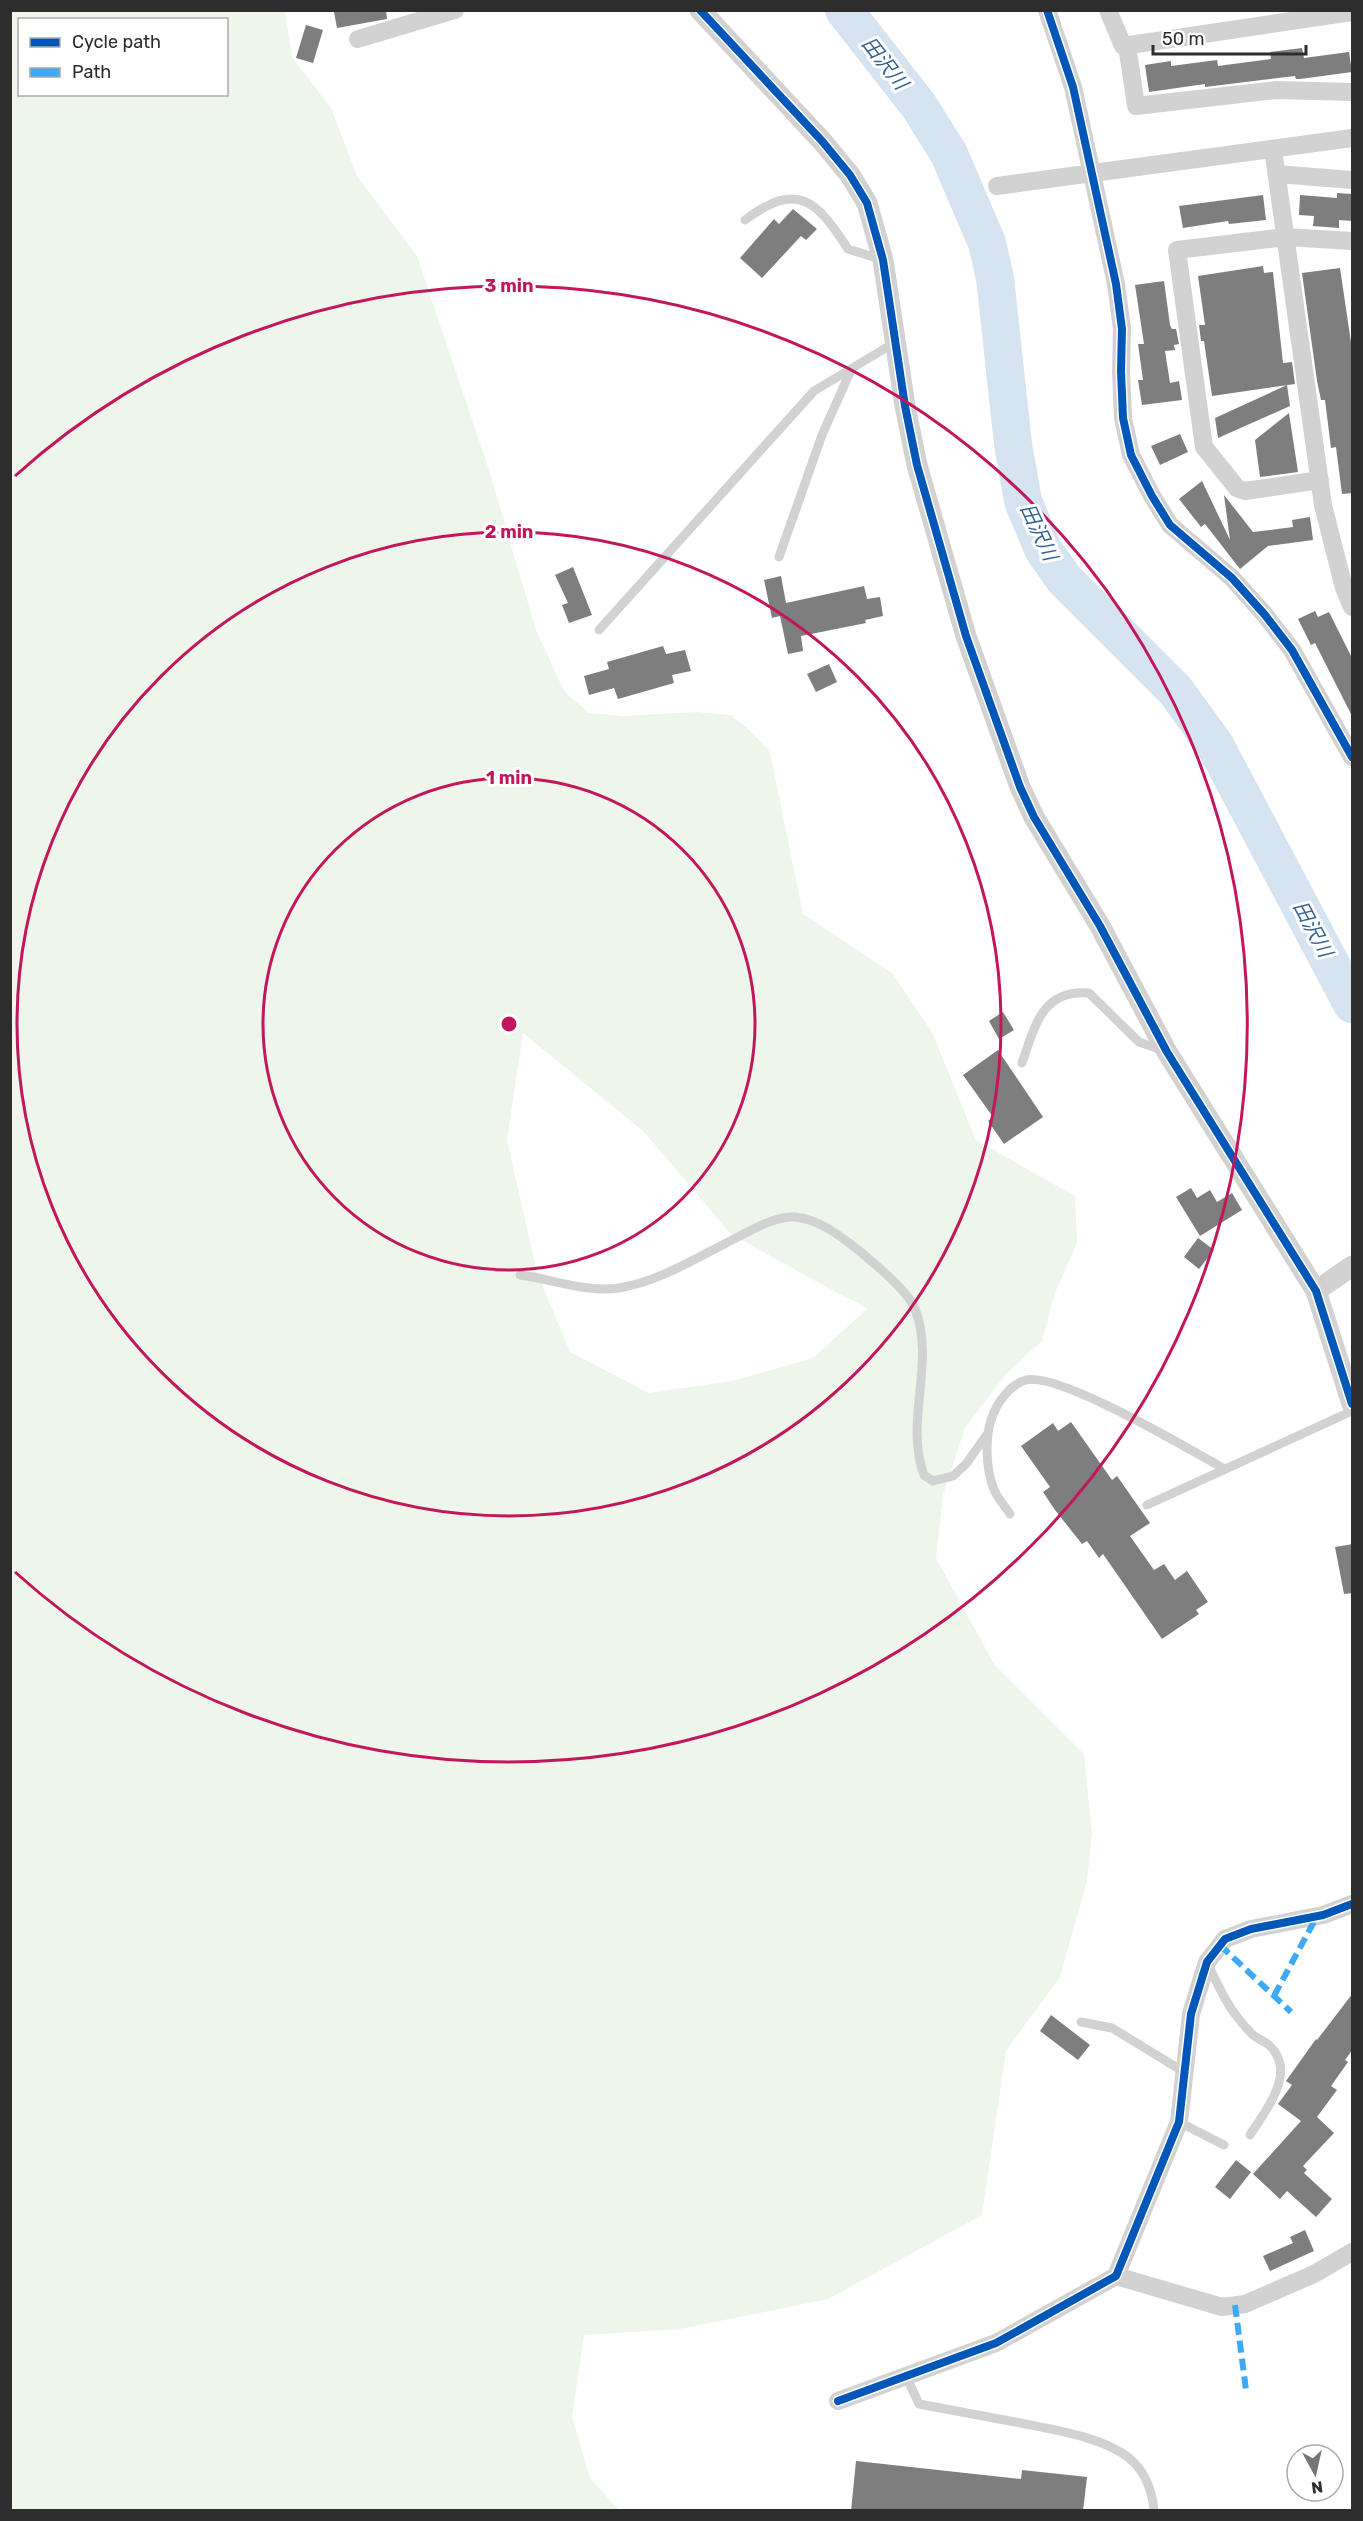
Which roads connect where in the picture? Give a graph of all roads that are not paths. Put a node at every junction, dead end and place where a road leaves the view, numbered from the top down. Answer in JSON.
{"nodes":[{"id":1,"x":455,"y":10,"type":"edge"},
{"id":2,"x":700,"y":10,"type":"edge"},
{"id":3,"x":1047,"y":10,"type":"edge"},
{"id":4,"x":1108,"y":10,"type":"edge"},
{"id":5,"x":1353,"y":12,"type":"edge"},
{"id":6,"x":1311,"y":14,"type":"edge"},
{"id":7,"x":358,"y":39,"type":"dead end"},
{"id":8,"x":1127,"y":45,"type":"junction"},
{"id":9,"x":1353,"y":92,"type":"edge"},
{"id":10,"x":1353,"y":138,"type":"edge"},
{"id":11,"x":1273,"y":149,"type":"junction"},
{"id":12,"x":1091,"y":173,"type":"junction"},
{"id":13,"x":1277,"y":174,"type":"junction"},
{"id":14,"x":1353,"y":180,"type":"edge"},
{"id":15,"x":997,"y":186,"type":"dead end"},
{"id":16,"x":745,"y":220,"type":"dead end"},
{"id":17,"x":1286,"y":237,"type":"junction"},
{"id":18,"x":1353,"y":241,"type":"edge"},
{"id":19,"x":883,"y":260,"type":"junction"},
{"id":20,"x":896,"y":342,"type":"junction"},
{"id":21,"x":851,"y":370,"type":"junction"},
{"id":22,"x":1320,"y":480,"type":"junction"},
{"id":23,"x":779,"y":557,"type":"dead end"},
{"id":24,"x":1353,"y":607,"type":"edge"},
{"id":25,"x":599,"y":630,"type":"dead end"},
{"id":26,"x":1353,"y":757,"type":"edge"},
{"id":27,"x":1167,"y":1052,"type":"junction"},
{"id":28,"x":1022,"y":1063,"type":"dead end"},
{"id":29,"x":1353,"y":1266,"type":"edge"},
{"id":30,"x":520,"y":1275,"type":"dead end"},
{"id":31,"x":1316,"y":1291,"type":"junction"},
{"id":32,"x":1353,"y":1404,"type":"edge"},
{"id":33,"x":1353,"y":1411,"type":"edge"},
{"id":34,"x":988,"y":1433,"type":"junction"},
{"id":35,"x":1225,"y":1469,"type":"junction"},
{"id":36,"x":1147,"y":1505,"type":"dead end"},
{"id":37,"x":1010,"y":1514,"type":"dead end"},
{"id":38,"x":1353,"y":1904,"type":"edge"},
{"id":39,"x":1207,"y":1962,"type":"junction"},
{"id":40,"x":1081,"y":2022,"type":"dead end"},
{"id":41,"x":1184,"y":2072,"type":"junction"},
{"id":42,"x":1179,"y":2122,"type":"junction"},
{"id":43,"x":1250,"y":2135,"type":"dead end"},
{"id":44,"x":1224,"y":2145,"type":"dead end"},
{"id":45,"x":1353,"y":2252,"type":"edge"},
{"id":46,"x":1116,"y":2276,"type":"junction"},
{"id":47,"x":906,"y":2376,"type":"junction"},
{"id":48,"x":838,"y":2401,"type":"dead end"},
{"id":49,"x":1154,"y":2511,"type":"edge"}],
"edges":[{"from":1,"to":7,"type":"street"},
{"from":2,"to":19,"type":"street"},
{"from":3,"to":12,"type":"street"},
{"from":4,"to":8,"type":"street"},
{"from":5,"to":6,"type":"street"},
{"from":6,"to":8,"type":"street"},
{"from":8,"to":9,"type":"street"},
{"from":10,"to":11,"type":"street"},
{"from":11,"to":12,"type":"street"},
{"from":11,"to":13,"type":"street"},
{"from":12,"to":15,"type":"street"},
{"from":12,"to":26,"type":"street"},
{"from":13,"to":14,"type":"street"},
{"from":13,"to":17,"type":"street"},
{"from":16,"to":19,"type":"lane"},
{"from":17,"to":18,"type":"street"},
{"from":17,"to":22,"type":"street"},
{"from":17,"to":22,"type":"street"},
{"from":19,"to":20,"type":"street"},
{"from":20,"to":21,"type":"lane"},
{"from":20,"to":27,"type":"street"},
{"from":21,"to":23,"type":"lane"},
{"from":21,"to":25,"type":"lane"},
{"from":22,"to":24,"type":"street"},
{"from":27,"to":28,"type":"lane"},
{"from":27,"to":31,"type":"street"},
{"from":29,"to":31,"type":"street"},
{"from":30,"to":34,"type":"lane"},
{"from":31,"to":32,"type":"street"},
{"from":33,"to":35,"type":"lane"},
{"from":34,"to":35,"type":"lane"},
{"from":34,"to":37,"type":"lane"},
{"from":35,"to":36,"type":"lane"},
{"from":38,"to":39,"type":"street"},
{"from":39,"to":41,"type":"street"},
{"from":39,"to":43,"type":"lane"},
{"from":40,"to":41,"type":"lane"},
{"from":41,"to":42,"type":"street"},
{"from":42,"to":44,"type":"lane"},
{"from":42,"to":46,"type":"street"},
{"from":45,"to":46,"type":"street"},
{"from":46,"to":47,"type":"street"},
{"from":47,"to":48,"type":"street"},
{"from":47,"to":49,"type":"lane"}]}
